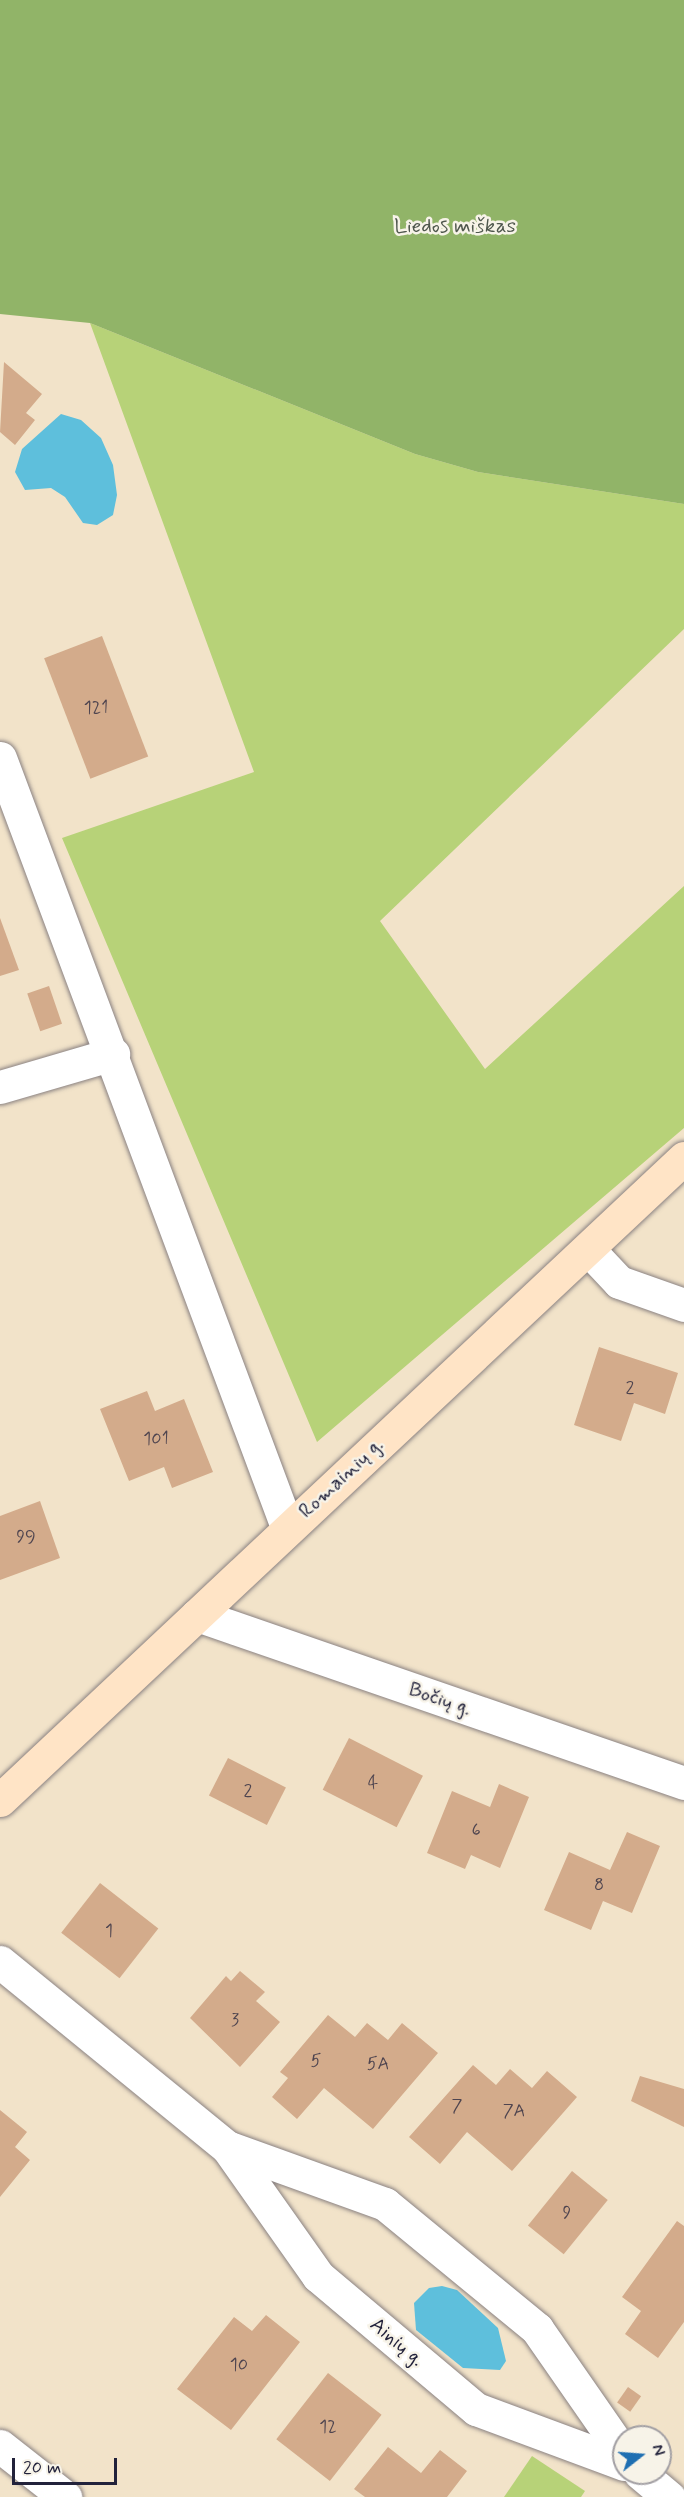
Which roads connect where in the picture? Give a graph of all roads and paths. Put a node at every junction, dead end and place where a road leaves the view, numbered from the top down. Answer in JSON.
{"nodes":[{"id":1,"x":0,"y":758,"type":"edge"},
{"id":2,"x":113,"y":1054,"type":"junction"},
{"id":3,"x":0,"y":1087,"type":"edge"},
{"id":4,"x":684,"y":1158,"type":"edge"},
{"id":5,"x":588,"y":1249,"type":"junction"},
{"id":6,"x":684,"y":1305,"type":"edge"},
{"id":7,"x":287,"y":1527,"type":"junction"},
{"id":8,"x":197,"y":1615,"type":"junction"},
{"id":9,"x":684,"y":1783,"type":"edge"},
{"id":10,"x":0,"y":1800,"type":"edge"},
{"id":11,"x":0,"y":1962,"type":"edge"},
{"id":12,"x":226,"y":2147,"type":"junction"},
{"id":13,"x":612,"y":2437,"type":"edge"},
{"id":14,"x":0,"y":2446,"type":"edge"},
{"id":15,"x":612,"y":2460,"type":"edge"},
{"id":16,"x":654,"y":2485,"type":"edge"},
{"id":17,"x":65,"y":2497,"type":"edge"},
{"id":18,"x":669,"y":2497,"type":"edge"}],
"edges":[{"from":1,"to":2,"type":"street"},
{"from":2,"to":3,"type":"street"},
{"from":2,"to":7,"type":"street"},
{"from":4,"to":5,"type":"main road","name":"Romainių g."},
{"from":5,"to":6,"type":"street"},
{"from":5,"to":7,"type":"main road","name":"Romainių g."},
{"from":7,"to":8,"type":"main road","name":"Romainių g."},
{"from":8,"to":9,"type":"street","name":"Bočių g."},
{"from":8,"to":10,"type":"main road","name":"Romainių g."},
{"from":11,"to":12,"type":"street","name":"Ainių g."},
{"from":12,"to":13,"type":"street","name":"Ainių g."},
{"from":12,"to":15,"type":"street","name":"Ainių g."},
{"from":14,"to":17,"type":"street"},
{"from":16,"to":18,"type":"street"}]}
